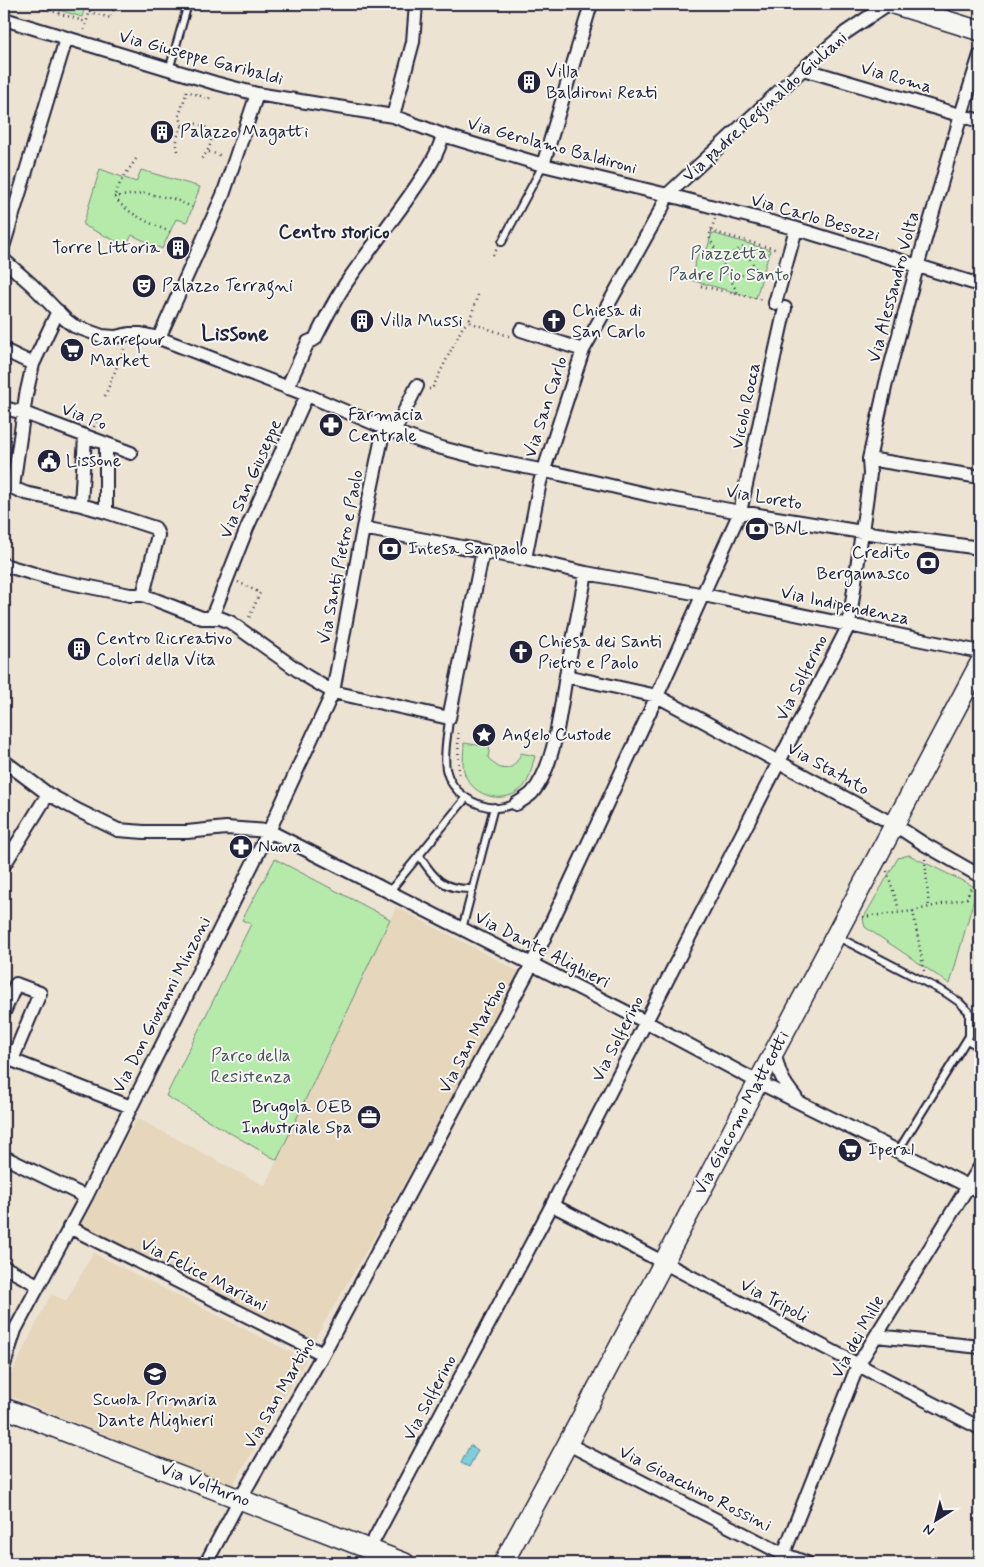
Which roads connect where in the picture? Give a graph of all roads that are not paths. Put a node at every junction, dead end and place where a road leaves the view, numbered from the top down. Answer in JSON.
{"nodes":[{"id":1,"x":188,"y":4,"type":"edge"},
{"id":2,"x":416,"y":4,"type":"edge"},
{"id":3,"x":591,"y":4,"type":"edge"},
{"id":4,"x":888,"y":4,"type":"edge"},
{"id":5,"x":893,"y":4,"type":"edge"},
{"id":6,"x":4,"y":19,"type":"edge"},
{"id":7,"x":980,"y":31,"type":"edge"},
{"id":8,"x":66,"y":39,"type":"junction"},
{"id":9,"x":980,"y":55,"type":"edge"},
{"id":10,"x":803,"y":69,"type":"junction"},
{"id":11,"x":169,"y":70,"type":"junction"},
{"id":12,"x":257,"y":94,"type":"junction"},
{"id":13,"x":961,"y":115,"type":"junction"},
{"id":14,"x":393,"y":116,"type":"junction"},
{"id":15,"x":980,"y":121,"type":"edge"},
{"id":16,"x":428,"y":129,"type":"joint"},
{"id":17,"x":443,"y":135,"type":"junction"},
{"id":18,"x":543,"y":165,"type":"junction"},
{"id":19,"x":667,"y":195,"type":"junction"},
{"id":20,"x":796,"y":229,"type":"junction"},
{"id":21,"x":502,"y":242,"type":"dead end"},
{"id":22,"x":4,"y":244,"type":"edge"},
{"id":23,"x":4,"y":260,"type":"edge"},
{"id":24,"x":917,"y":267,"type":"junction"},
{"id":25,"x":980,"y":285,"type":"edge"},
{"id":26,"x":58,"y":310,"type":"junction"},
{"id":27,"x":520,"y":330,"type":"road end"},
{"id":28,"x":159,"y":338,"type":"junction"},
{"id":29,"x":4,"y":350,"type":"edge"},
{"id":30,"x":583,"y":350,"type":"junction"},
{"id":31,"x":32,"y":364,"type":"junction"},
{"id":32,"x":417,"y":386,"type":"road end"},
{"id":33,"x":286,"y":388,"type":"junction"},
{"id":34,"x":306,"y":395,"type":"junction"},
{"id":35,"x":4,"y":408,"type":"edge"},
{"id":36,"x":24,"y":413,"type":"junction"},
{"id":37,"x":389,"y":430,"type":"junction"},
{"id":38,"x":85,"y":436,"type":"junction"},
{"id":39,"x":106,"y":444,"type":"junction"},
{"id":40,"x":131,"y":453,"type":"dead end"},
{"id":41,"x":869,"y":459,"type":"junction"},
{"id":42,"x":544,"y":471,"type":"junction"},
{"id":43,"x":980,"y":477,"type":"edge"},
{"id":44,"x":8,"y":485,"type":"edge"},
{"id":45,"x":81,"y":505,"type":"junction"},
{"id":46,"x":106,"y":512,"type":"junction"},
{"id":47,"x":740,"y":512,"type":"junction"},
{"id":48,"x":363,"y":528,"type":"junction"},
{"id":49,"x":862,"y":532,"type":"junction"},
{"id":50,"x":980,"y":548,"type":"edge"},
{"id":51,"x":483,"y":551,"type":"junction"},
{"id":52,"x":525,"y":559,"type":"junction"},
{"id":53,"x":4,"y":565,"type":"edge"},
{"id":54,"x":586,"y":573,"type":"junction"},
{"id":55,"x":143,"y":594,"type":"junction"},
{"id":56,"x":702,"y":595,"type":"junction"},
{"id":57,"x":212,"y":617,"type":"junction"},
{"id":58,"x":849,"y":625,"type":"junction"},
{"id":59,"x":980,"y":652,"type":"edge"},
{"id":60,"x":980,"y":663,"type":"edge"},
{"id":61,"x":566,"y":676,"type":"junction"},
{"id":62,"x":333,"y":692,"type":"junction"},
{"id":63,"x":657,"y":696,"type":"junction"},
{"id":64,"x":449,"y":718,"type":"junction"},
{"id":65,"x":4,"y":761,"type":"edge"},
{"id":66,"x":779,"y":762,"type":"junction"},
{"id":67,"x":48,"y":794,"type":"junction"},
{"id":68,"x":466,"y":798,"type":"junction"},
{"id":69,"x":516,"y":804,"type":"joint"},
{"id":70,"x":494,"y":808,"type":"junction"},
{"id":71,"x":895,"y":825,"type":"junction"},
{"id":72,"x":269,"y":831,"type":"junction"},
{"id":73,"x":419,"y":855,"type":"junction"},
{"id":74,"x":4,"y":865,"type":"edge"},
{"id":75,"x":978,"y":875,"type":"edge"},
{"id":76,"x":472,"y":889,"type":"junction"},
{"id":77,"x":389,"y":892,"type":"junction"},
{"id":78,"x":462,"y":929,"type":"junction"},
{"id":79,"x":835,"y":936,"type":"junction"},
{"id":80,"x":532,"y":964,"type":"junction"},
{"id":81,"x":4,"y":1012,"type":"edge"},
{"id":82,"x":646,"y":1022,"type":"junction"},
{"id":83,"x":967,"y":1040,"type":"junction"},
{"id":84,"x":980,"y":1047,"type":"edge"},
{"id":85,"x":774,"y":1051,"type":"junction"},
{"id":86,"x":8,"y":1058,"type":"edge"},
{"id":87,"x":758,"y":1082,"type":"junction"},
{"id":88,"x":799,"y":1102,"type":"junction"},
{"id":89,"x":131,"y":1107,"type":"junction"},
{"id":90,"x":898,"y":1151,"type":"junction"},
{"id":91,"x":4,"y":1157,"type":"edge"},
{"id":92,"x":980,"y":1168,"type":"edge"},
{"id":93,"x":974,"y":1188,"type":"edge"},
{"id":94,"x":86,"y":1197,"type":"junction"},
{"id":95,"x":552,"y":1205,"type":"junction"},
{"id":96,"x":69,"y":1227,"type":"junction"},
{"id":97,"x":665,"y":1262,"type":"junction"},
{"id":98,"x":4,"y":1267,"type":"edge"},
{"id":99,"x":38,"y":1285,"type":"junction"},
{"id":100,"x":15,"y":1330,"type":"junction"},
{"id":101,"x":876,"y":1336,"type":"junction"},
{"id":102,"x":4,"y":1345,"type":"edge"},
{"id":103,"x":980,"y":1347,"type":"edge"},
{"id":104,"x":323,"y":1354,"type":"junction"},
{"id":105,"x":4,"y":1365,"type":"edge"},
{"id":106,"x":858,"y":1365,"type":"junction"},
{"id":107,"x":4,"y":1408,"type":"edge"},
{"id":108,"x":980,"y":1428,"type":"edge"},
{"id":109,"x":568,"y":1444,"type":"junction"},
{"id":110,"x":240,"y":1499,"type":"junction"},
{"id":111,"x":370,"y":1549,"type":"junction"},
{"id":112,"x":782,"y":1558,"type":"edge"},
{"id":113,"x":206,"y":1563,"type":"edge"},
{"id":114,"x":405,"y":1563,"type":"edge"},
{"id":115,"x":503,"y":1563,"type":"edge"},
{"id":116,"x":807,"y":1563,"type":"edge"}],
"edges":[{"from":1,"to":11,"type":"lane"},
{"from":2,"to":14,"type":"street"},
{"from":3,"to":18,"type":"street"},
{"from":4,"to":10,"type":"street","name":"Via padre Reginaldo Giuliani"},
{"from":5,"to":7,"type":"street"},
{"from":6,"to":8,"type":"street","name":"Via Giuseppe Garibaldi"},
{"from":8,"to":11,"type":"street","name":"Via Giuseppe Garibaldi"},
{"from":8,"to":22,"type":"street"},
{"from":9,"to":13,"type":"street","name":"Via Alessandro Volta"},
{"from":10,"to":13,"type":"street","name":"Via Roma"},
{"from":10,"to":19,"type":"street","name":"Via padre Reginaldo Giuliani"},
{"from":11,"to":12,"type":"street","name":"Via Giuseppe Garibaldi"},
{"from":12,"to":14,"type":"street","name":"Via Giuseppe Garibaldi"},
{"from":12,"to":28,"type":"street"},
{"from":13,"to":15,"type":"street","name":"Via Roma"},
{"from":13,"to":24,"type":"street","name":"Via Alessandro Volta"},
{"from":14,"to":16,"type":"street","name":"Via Giuseppe Garibaldi"},
{"from":16,"to":17,"type":"street","name":"Via Gerolamo Baldironi"},
{"from":17,"to":18,"type":"street","name":"Via Gerolamo Baldironi"},
{"from":17,"to":33,"type":"street"},
{"from":18,"to":19,"type":"street","name":"Via Gerolamo Baldironi"},
{"from":18,"to":21,"type":"lane"},
{"from":19,"to":20,"type":"street","name":"Via Carlo Besozzi"},
{"from":19,"to":30,"type":"street","name":"Via San Carlo"},
{"from":20,"to":24,"type":"street","name":"Via Carlo Besozzi"},
{"from":20,"to":47,"type":"street","name":"Vicolo Rocca"},
{"from":23,"to":26,"type":"street","name":"Via Loreto"},
{"from":24,"to":25,"type":"street","name":"Via Carlo Besozzi"},
{"from":24,"to":41,"type":"street","name":"Via Alessandro Volta"},
{"from":26,"to":28,"type":"street","name":"Via Loreto"},
{"from":26,"to":31,"type":"street"},
{"from":27,"to":30,"type":"street"},
{"from":28,"to":33,"type":"street","name":"Via Loreto"},
{"from":29,"to":31,"type":"street"},
{"from":30,"to":42,"type":"street","name":"Via San Carlo"},
{"from":31,"to":36,"type":"street"},
{"from":32,"to":37,"type":"street","name":"Via Santi Pietro e Paolo"},
{"from":33,"to":34,"type":"street","name":"Via Loreto"},
{"from":34,"to":37,"type":"street","name":"Via Loreto"},
{"from":34,"to":57,"type":"street","name":"Via San Giuseppe"},
{"from":35,"to":36,"type":"street","name":"Via Po"},
{"from":36,"to":38,"type":"street","name":"Via Po"},
{"from":36,"to":44,"type":"street"},
{"from":37,"to":42,"type":"street","name":"Via Loreto"},
{"from":37,"to":48,"type":"street","name":"Via Santi Pietro e Paolo"},
{"from":38,"to":39,"type":"street","name":"Via Po"},
{"from":38,"to":45,"type":"street"},
{"from":39,"to":40,"type":"street","name":"Via Po"},
{"from":39,"to":46,"type":"street"},
{"from":41,"to":43,"type":"street"},
{"from":41,"to":49,"type":"street","name":"Via Alessandro Volta"},
{"from":42,"to":47,"type":"street","name":"Via Loreto"},
{"from":42,"to":52,"type":"street","name":"Via San Carlo"},
{"from":44,"to":45,"type":"street"},
{"from":45,"to":46,"type":"street"},
{"from":46,"to":55,"type":"street"},
{"from":47,"to":49,"type":"street","name":"Via Loreto"},
{"from":47,"to":56,"type":"street","name":"Via San Martino"},
{"from":48,"to":51,"type":"street","name":"Via Indipendenza"},
{"from":48,"to":62,"type":"street","name":"Via Santi Pietro e Paolo"},
{"from":49,"to":50,"type":"street","name":"Via Loreto"},
{"from":49,"to":58,"type":"street","name":"Via Solferino"},
{"from":51,"to":52,"type":"street","name":"Via Indipendenza"},
{"from":51,"to":64,"type":"street"},
{"from":52,"to":54,"type":"street","name":"Via Indipendenza"},
{"from":53,"to":55,"type":"street"},
{"from":54,"to":56,"type":"street","name":"Via Indipendenza"},
{"from":54,"to":61,"type":"street"},
{"from":55,"to":57,"type":"street"},
{"from":56,"to":58,"type":"street","name":"Via Indipendenza"},
{"from":56,"to":63,"type":"street","name":"Via San Martino"},
{"from":57,"to":62,"type":"street"},
{"from":58,"to":59,"type":"street","name":"Via Indipendenza"},
{"from":58,"to":66,"type":"street","name":"Via Solferino"},
{"from":60,"to":71,"type":"street","name":"Via Giacomo Matteotti"},
{"from":61,"to":63,"type":"street","name":"Via Statuto"},
{"from":61,"to":69,"type":"street"},
{"from":62,"to":64,"type":"street"},
{"from":62,"to":72,"type":"street","name":"Via Don Giovanni Minzoni"},
{"from":63,"to":66,"type":"street","name":"Via Statuto"},
{"from":63,"to":80,"type":"street","name":"Via San Martino"},
{"from":64,"to":68,"type":"lane"},
{"from":65,"to":67,"type":"street"},
{"from":66,"to":71,"type":"street","name":"Via Statuto"},
{"from":66,"to":82,"type":"street","name":"Via Solferino"},
{"from":67,"to":72,"type":"street"},
{"from":67,"to":74,"type":"street"},
{"from":68,"to":70,"type":"lane"},
{"from":68,"to":73,"type":"lane"},
{"from":69,"to":70,"type":"lane"},
{"from":70,"to":76,"type":"lane"},
{"from":71,"to":75,"type":"street","name":"Via Statuto"},
{"from":71,"to":79,"type":"street","name":"Via Giacomo Matteotti"},
{"from":72,"to":77,"type":"street","name":"Via Dante Alighieri"},
{"from":72,"to":89,"type":"street","name":"Via Don Giovanni Minzoni"},
{"from":73,"to":76,"type":"lane"},
{"from":73,"to":77,"type":"lane"},
{"from":76,"to":78,"type":"lane"},
{"from":77,"to":78,"type":"street","name":"Via Dante Alighieri"},
{"from":78,"to":80,"type":"street","name":"Via Dante Alighieri"},
{"from":79,"to":83,"type":"lane"},
{"from":79,"to":85,"type":"street","name":"Via Giacomo Matteotti"},
{"from":80,"to":82,"type":"street","name":"Via Dante Alighieri"},
{"from":80,"to":104,"type":"street","name":"Via San Martino"},
{"from":81,"to":86,"type":"street"},
{"from":82,"to":87,"type":"street","name":"Via Dante Alighieri"},
{"from":82,"to":95,"type":"street","name":"Via Solferino"},
{"from":83,"to":84,"type":"lane"},
{"from":83,"to":90,"type":"lane"},
{"from":85,"to":87,"type":"street","name":"Via Giacomo Matteotti"},
{"from":85,"to":88,"type":"street","name":"Via Dante Alighieri"},
{"from":86,"to":89,"type":"street"},
{"from":87,"to":88,"type":"street","name":"Via Dante Alighieri"},
{"from":87,"to":97,"type":"street","name":"Via Giacomo Matteotti"},
{"from":88,"to":90,"type":"street","name":"Via Dante Alighieri"},
{"from":89,"to":94,"type":"street","name":"Via Don Giovanni Minzoni"},
{"from":90,"to":93,"type":"street","name":"Via Dante Alighieri"},
{"from":91,"to":94,"type":"street"},
{"from":92,"to":93,"type":"street","name":"Via dei Mille"},
{"from":93,"to":101,"type":"street","name":"Via dei Mille"},
{"from":94,"to":96,"type":"street","name":"Via Don Giovanni Minzoni"},
{"from":95,"to":97,"type":"street","name":"Via Tripoli"},
{"from":95,"to":111,"type":"street","name":"Via Solferino"},
{"from":96,"to":99,"type":"street","name":"Via Don Giovanni Minzoni"},
{"from":96,"to":104,"type":"street","name":"Via Felice Mariani"},
{"from":97,"to":106,"type":"street","name":"Via Tripoli"},
{"from":97,"to":109,"type":"street","name":"Via Giacomo Matteotti"},
{"from":98,"to":99,"type":"street"},
{"from":99,"to":100,"type":"street","name":"Via Don Giovanni Minzoni"},
{"from":100,"to":102,"type":"street","name":"Via Don Giovanni Minzoni"},
{"from":100,"to":105,"type":"street","name":"Via Don Giovanni Minzoni"},
{"from":101,"to":103,"type":"street"},
{"from":101,"to":106,"type":"street","name":"Via dei Mille"},
{"from":104,"to":110,"type":"street","name":"Via San Martino"},
{"from":106,"to":108,"type":"street","name":"Via Tripoli"},
{"from":106,"to":112,"type":"street","name":"Via dei Mille"},
{"from":107,"to":110,"type":"street","name":"Via Volturno"},
{"from":109,"to":112,"type":"street","name":"Via Gioacchino Rossini"},
{"from":109,"to":115,"type":"street","name":"Via Giacomo Matteotti"},
{"from":110,"to":111,"type":"street","name":"Via Volturno"},
{"from":110,"to":113,"type":"street","name":"Via San Martino"},
{"from":111,"to":114,"type":"street","name":"Via Volturno"},
{"from":112,"to":116,"type":"street","name":"Via Gioacchino Rossini"}]}
